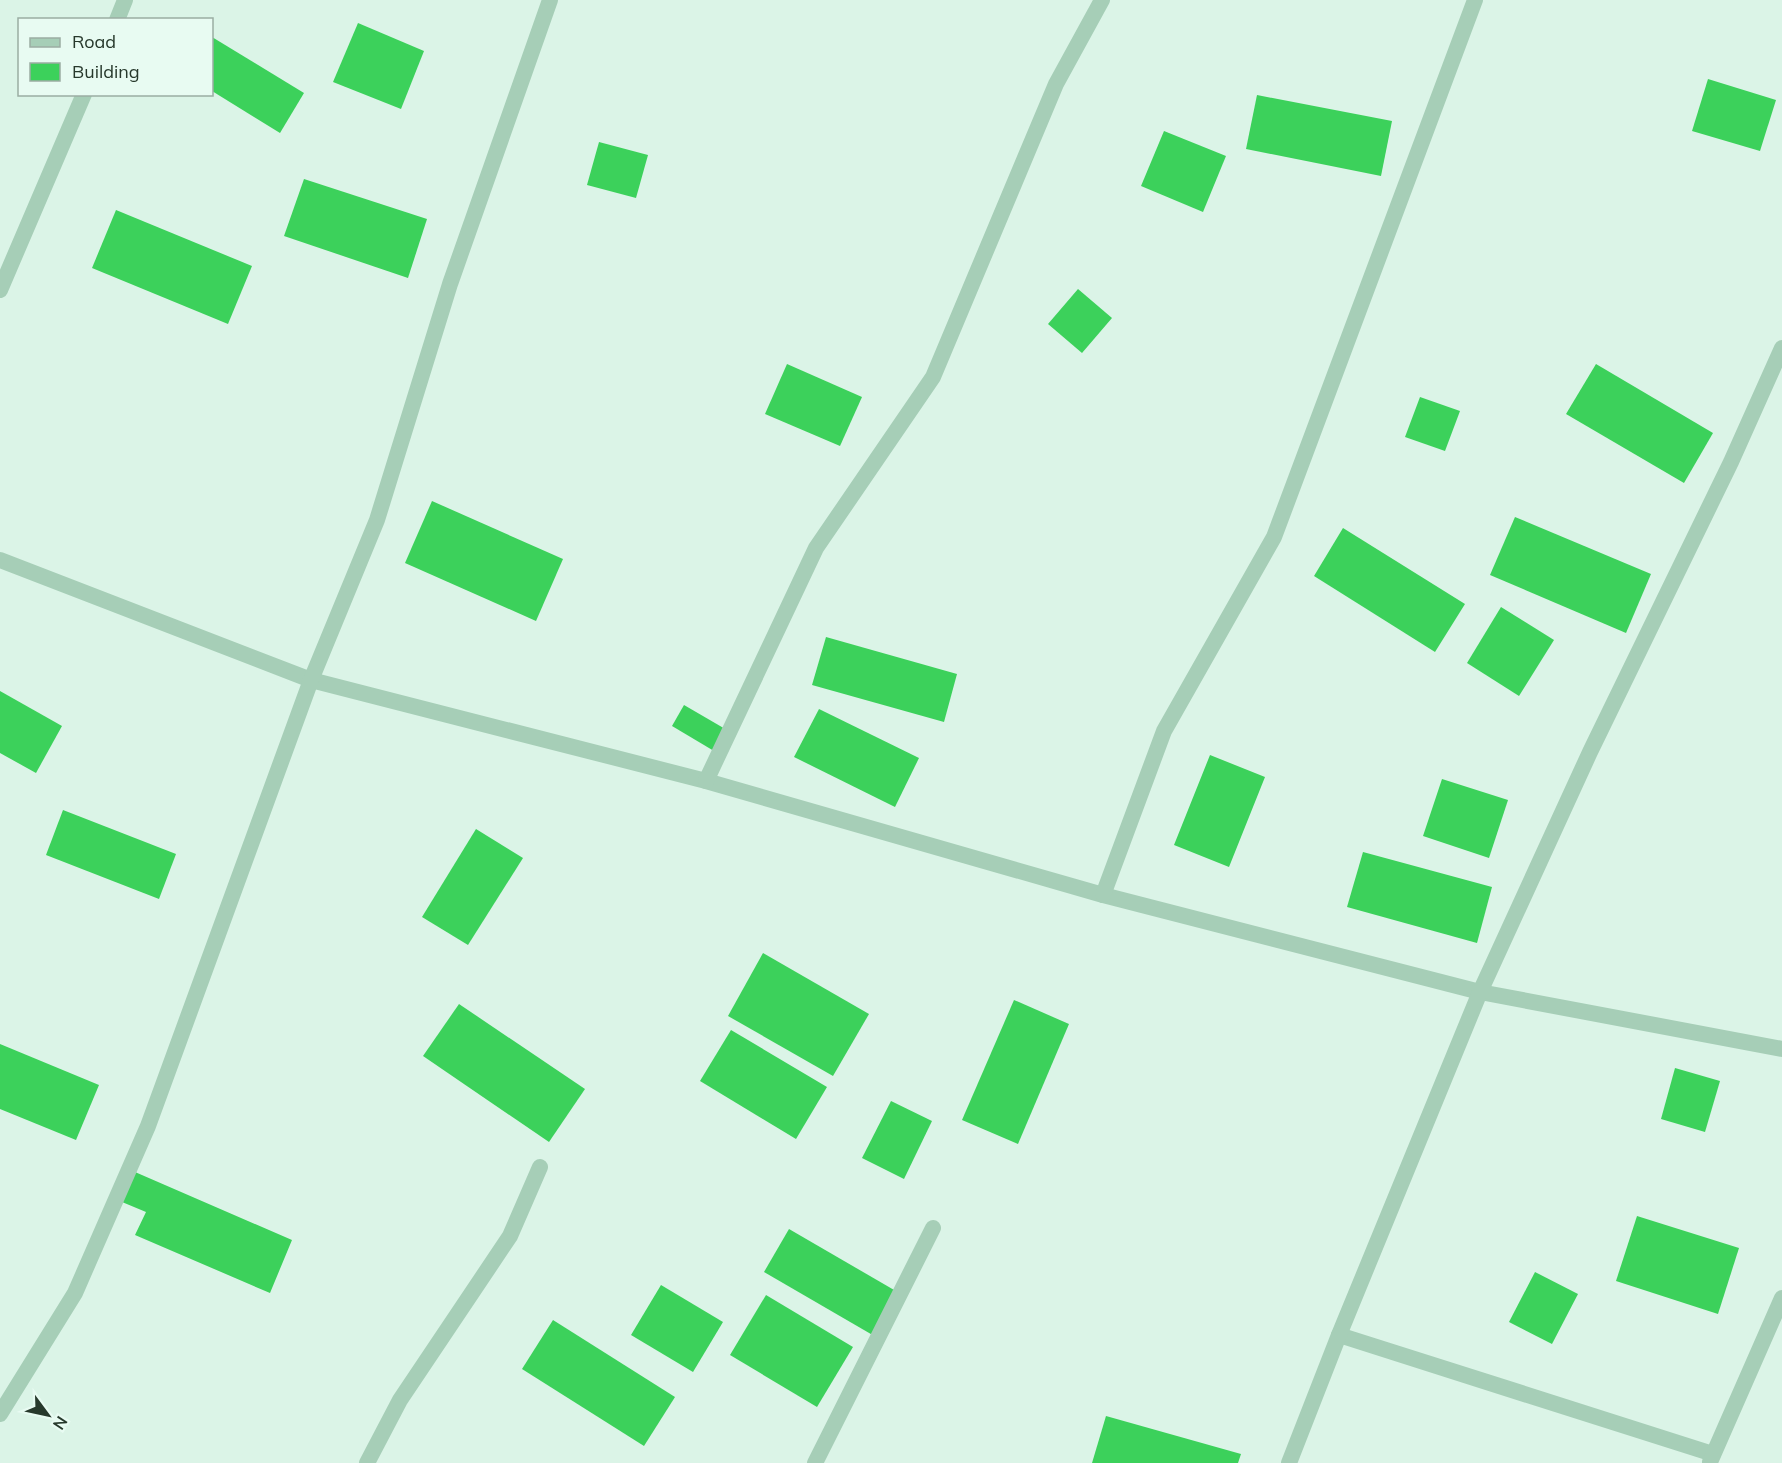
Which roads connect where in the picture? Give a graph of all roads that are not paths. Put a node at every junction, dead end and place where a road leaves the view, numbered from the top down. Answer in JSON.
{"nodes":[{"id":1,"x":125,"y":0,"type":"edge"},
{"id":2,"x":549,"y":0,"type":"edge"},
{"id":3,"x":1102,"y":0,"type":"edge"},
{"id":4,"x":1475,"y":0,"type":"edge"},
{"id":5,"x":118,"y":18,"type":"edge"},
{"id":6,"x":83,"y":96,"type":"edge"},
{"id":7,"x":0,"y":290,"type":"edge"},
{"id":8,"x":1782,"y":348,"type":"edge"},
{"id":9,"x":0,"y":560,"type":"edge"},
{"id":10,"x":311,"y":681,"type":"junction"},
{"id":11,"x":706,"y":781,"type":"junction"},
{"id":12,"x":1103,"y":895,"type":"junction"},
{"id":13,"x":1480,"y":992,"type":"junction"},
{"id":14,"x":1782,"y":1049,"type":"edge"},
{"id":15,"x":540,"y":1167,"type":"dead end"},
{"id":16,"x":933,"y":1228,"type":"dead end"},
{"id":17,"x":1782,"y":1298,"type":"edge"},
{"id":18,"x":1339,"y":1335,"type":"junction"},
{"id":19,"x":0,"y":1414,"type":"edge"},
{"id":20,"x":1712,"y":1459,"type":"edge"},
{"id":21,"x":367,"y":1463,"type":"edge"},
{"id":22,"x":815,"y":1463,"type":"edge"},
{"id":23,"x":1289,"y":1463,"type":"edge"}],
"edges":[{"from":1,"to":5,"type":"street"},
{"from":2,"to":10,"type":"street"},
{"from":3,"to":11,"type":"street"},
{"from":4,"to":12,"type":"street"},
{"from":6,"to":7,"type":"street"},
{"from":8,"to":13,"type":"street"},
{"from":9,"to":10,"type":"street"},
{"from":10,"to":11,"type":"street"},
{"from":10,"to":19,"type":"street"},
{"from":11,"to":12,"type":"street"},
{"from":12,"to":13,"type":"street"},
{"from":13,"to":14,"type":"street"},
{"from":13,"to":18,"type":"street"},
{"from":15,"to":21,"type":"street"},
{"from":16,"to":22,"type":"street"},
{"from":17,"to":20,"type":"street"},
{"from":18,"to":20,"type":"street"},
{"from":18,"to":23,"type":"street"}]}
